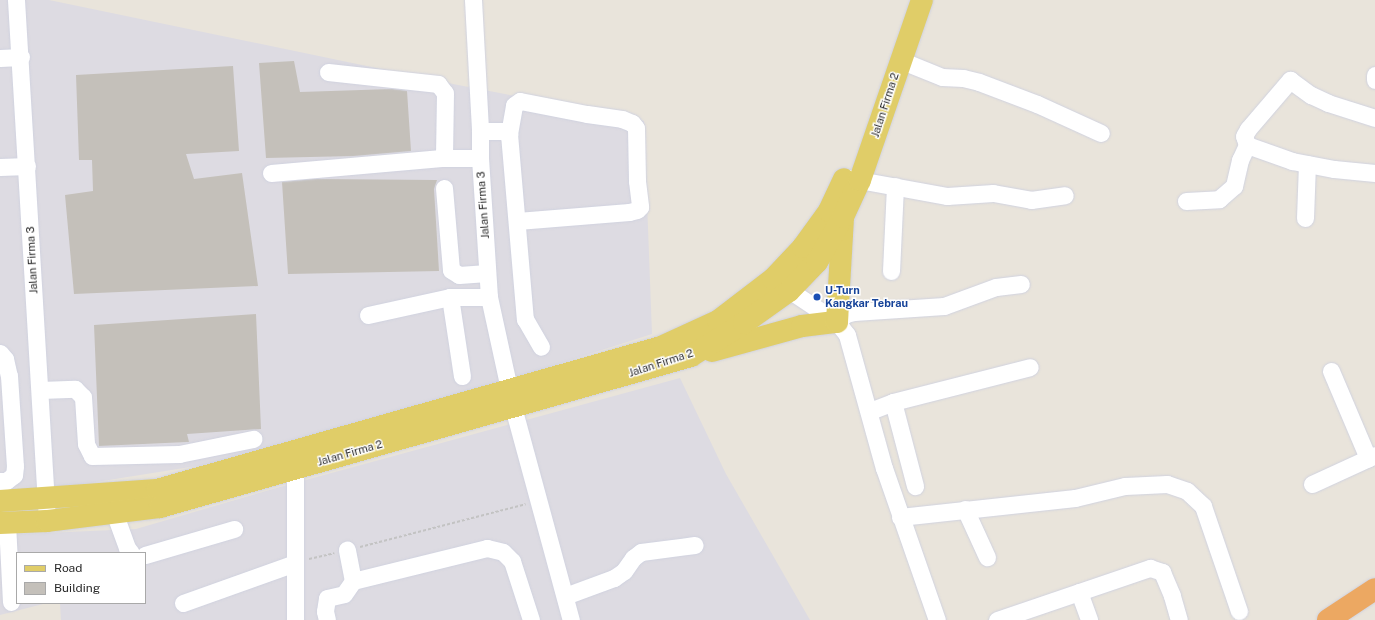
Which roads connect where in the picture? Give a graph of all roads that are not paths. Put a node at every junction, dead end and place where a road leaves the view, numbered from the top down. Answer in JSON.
{"nodes":[{"id":1,"x":16,"y":0,"type":"edge"},
{"id":2,"x":473,"y":0,"type":"edge"},
{"id":3,"x":922,"y":0,"type":"edge"},
{"id":4,"x":21,"y":57,"type":"junction"},
{"id":5,"x":0,"y":58,"type":"edge"},
{"id":6,"x":900,"y":60,"type":"junction"},
{"id":7,"x":328,"y":72,"type":"dead end"},
{"id":8,"x":1375,"y":75,"type":"edge"},
{"id":9,"x":1375,"y":80,"type":"edge"},
{"id":10,"x":1375,"y":118,"type":"edge"},
{"id":11,"x":480,"y":131,"type":"junction"},
{"id":12,"x":1101,"y":133,"type":"dead end"},
{"id":13,"x":509,"y":134,"type":"junction"},
{"id":14,"x":1247,"y":145,"type":"junction"},
{"id":15,"x":444,"y":158,"type":"junction"},
{"id":16,"x":480,"y":158,"type":"junction"},
{"id":17,"x":1307,"y":164,"type":"junction"},
{"id":18,"x":27,"y":166,"type":"junction"},
{"id":19,"x":0,"y":167,"type":"edge"},
{"id":20,"x":271,"y":173,"type":"dead end"},
{"id":21,"x":1375,"y":173,"type":"edge"},
{"id":22,"x":852,"y":179,"type":"junction"},
{"id":23,"x":895,"y":186,"type":"junction"},
{"id":24,"x":444,"y":188,"type":"dead end"},
{"id":25,"x":1065,"y":195,"type":"dead end"},
{"id":26,"x":1186,"y":201,"type":"dead end"},
{"id":27,"x":843,"y":217,"type":"junction"},
{"id":28,"x":1305,"y":218,"type":"dead end"},
{"id":29,"x":517,"y":221,"type":"junction"},
{"id":30,"x":891,"y":271,"type":"dead end"},
{"id":31,"x":487,"y":273,"type":"junction"},
{"id":32,"x":1021,"y":284,"type":"dead end"},
{"id":33,"x":781,"y":285,"type":"junction"},
{"id":34,"x":450,"y":297,"type":"junction"},
{"id":35,"x":489,"y":297,"type":"junction"},
{"id":36,"x":368,"y":315,"type":"dead end"},
{"id":37,"x":837,"y":322,"type":"junction"},
{"id":38,"x":541,"y":347,"type":"dead end"},
{"id":39,"x":0,"y":353,"type":"edge"},
{"id":40,"x":692,"y":356,"type":"junction"},
{"id":41,"x":1030,"y":367,"type":"dead end"},
{"id":42,"x":1331,"y":371,"type":"dead end"},
{"id":43,"x":462,"y":376,"type":"dead end"},
{"id":44,"x":40,"y":390,"type":"junction"},
{"id":45,"x":511,"y":399,"type":"junction"},
{"id":46,"x":893,"y":402,"type":"junction"},
{"id":47,"x":870,"y":411,"type":"junction"},
{"id":48,"x":253,"y":439,"type":"dead end"},
{"id":49,"x":1371,"y":456,"type":"edge"},
{"id":50,"x":295,"y":469,"type":"junction"},
{"id":51,"x":0,"y":481,"type":"edge"},
{"id":52,"x":1312,"y":484,"type":"dead end"},
{"id":53,"x":915,"y":486,"type":"dead end"},
{"id":54,"x":46,"y":498,"type":"junction"},
{"id":55,"x":0,"y":501,"type":"edge"},
{"id":56,"x":965,"y":509,"type":"junction"},
{"id":57,"x":114,"y":512,"type":"junction"},
{"id":58,"x":900,"y":517,"type":"junction"},
{"id":59,"x":47,"y":521,"type":"junction"},
{"id":60,"x":3,"y":523,"type":"edge"},
{"id":61,"x":234,"y":529,"type":"dead end"},
{"id":62,"x":695,"y":545,"type":"dead end"},
{"id":63,"x":347,"y":550,"type":"road end"},
{"id":64,"x":130,"y":552,"type":"edge"},
{"id":65,"x":4,"y":553,"type":"edge"},
{"id":66,"x":146,"y":555,"type":"edge"},
{"id":67,"x":987,"y":557,"type":"dead end"},
{"id":68,"x":295,"y":563,"type":"junction"},
{"id":69,"x":353,"y":581,"type":"junction"},
{"id":70,"x":1375,"y":589,"type":"edge"},
{"id":71,"x":1079,"y":592,"type":"junction"},
{"id":72,"x":565,"y":596,"type":"junction"},
{"id":73,"x":11,"y":602,"type":"dead end"},
{"id":74,"x":183,"y":602,"type":"dead end"},
{"id":75,"x":1239,"y":611,"type":"dead end"},
{"id":76,"x":295,"y":620,"type":"edge"},
{"id":77,"x":327,"y":620,"type":"edge"},
{"id":78,"x":530,"y":620,"type":"edge"},
{"id":79,"x":571,"y":620,"type":"edge"},
{"id":80,"x":937,"y":620,"type":"edge"},
{"id":81,"x":997,"y":620,"type":"edge"},
{"id":82,"x":1089,"y":620,"type":"edge"},
{"id":83,"x":1179,"y":620,"type":"edge"},
{"id":84,"x":1328,"y":620,"type":"edge"}],
"edges":[{"from":1,"to":4,"type":"street","name":"Jalan Firma 3"},
{"from":2,"to":11,"type":"street","name":"Jalan Firma 3"},
{"from":3,"to":6,"type":"main road","name":"Jalan Firma 2"},
{"from":4,"to":5,"type":"street"},
{"from":4,"to":18,"type":"street","name":"Jalan Firma 3"},
{"from":6,"to":12,"type":"street"},
{"from":6,"to":22,"type":"main road","name":"Jalan Firma 2"},
{"from":7,"to":15,"type":"street"},
{"from":8,"to":9,"type":"street"},
{"from":10,"to":14,"type":"street"},
{"from":11,"to":13,"type":"street"},
{"from":11,"to":16,"type":"street","name":"Jalan Firma 3"},
{"from":13,"to":29,"type":"street"},
{"from":13,"to":29,"type":"street"},
{"from":14,"to":17,"type":"street"},
{"from":14,"to":26,"type":"street"},
{"from":15,"to":16,"type":"street"},
{"from":15,"to":20,"type":"street"},
{"from":16,"to":31,"type":"street","name":"Jalan Firma 3"},
{"from":17,"to":21,"type":"street"},
{"from":17,"to":28,"type":"street"},
{"from":18,"to":19,"type":"street"},
{"from":18,"to":44,"type":"street","name":"Jalan Firma 3"},
{"from":22,"to":23,"type":"street"},
{"from":22,"to":27,"type":"main road","name":"Jalan Firma 2"},
{"from":22,"to":33,"type":"main road","name":"Jalan Firma 2"},
{"from":23,"to":25,"type":"street"},
{"from":23,"to":30,"type":"street"},
{"from":24,"to":31,"type":"street"},
{"from":27,"to":33,"type":"main road","name":"Jalan Firma 2"},
{"from":27,"to":37,"type":"main road"},
{"from":29,"to":38,"type":"street"},
{"from":31,"to":35,"type":"street","name":"Jalan Firma 3"},
{"from":32,"to":37,"type":"street"},
{"from":33,"to":37,"type":"street"},
{"from":33,"to":40,"type":"main road","name":"Jalan Firma 2"},
{"from":33,"to":45,"type":"main road","name":"Jalan Firma 2"},
{"from":34,"to":35,"type":"street"},
{"from":34,"to":36,"type":"street"},
{"from":34,"to":43,"type":"street"},
{"from":35,"to":45,"type":"street","name":"Jalan Firma 3"},
{"from":37,"to":40,"type":"main road"},
{"from":37,"to":47,"type":"street"},
{"from":39,"to":51,"type":"street"},
{"from":40,"to":45,"type":"main road","name":"Jalan Firma 2"},
{"from":41,"to":46,"type":"street"},
{"from":42,"to":49,"type":"street"},
{"from":44,"to":48,"type":"street"},
{"from":44,"to":54,"type":"street","name":"Jalan Firma 3"},
{"from":45,"to":50,"type":"main road","name":"Jalan Firma 2"},
{"from":45,"to":54,"type":"main road","name":"Jalan Firma 2"},
{"from":45,"to":72,"type":"street","name":"Jalan Firma 3"},
{"from":46,"to":47,"type":"street"},
{"from":46,"to":53,"type":"street"},
{"from":47,"to":58,"type":"street"},
{"from":49,"to":52,"type":"street"},
{"from":50,"to":57,"type":"main road","name":"Jalan Firma 2"},
{"from":50,"to":68,"type":"street"},
{"from":54,"to":55,"type":"main road","name":"Jalan Firma 2"},
{"from":54,"to":59,"type":"street","name":"Jalan Firma 3"},
{"from":56,"to":58,"type":"street"},
{"from":56,"to":67,"type":"street"},
{"from":56,"to":75,"type":"street"},
{"from":57,"to":59,"type":"main road","name":"Jalan Firma 2"},
{"from":57,"to":64,"type":"street"},
{"from":58,"to":80,"type":"street"},
{"from":59,"to":60,"type":"main road","name":"Jalan Firma 2"},
{"from":60,"to":65,"type":"street"},
{"from":61,"to":66,"type":"street"},
{"from":62,"to":72,"type":"street"},
{"from":63,"to":69,"type":"street"},
{"from":65,"to":73,"type":"street"},
{"from":68,"to":74,"type":"street"},
{"from":68,"to":76,"type":"street"},
{"from":69,"to":77,"type":"street"},
{"from":69,"to":78,"type":"street"},
{"from":70,"to":84,"type":"highway"},
{"from":71,"to":81,"type":"street"},
{"from":71,"to":82,"type":"street"},
{"from":71,"to":83,"type":"street"},
{"from":72,"to":79,"type":"street","name":"Jalan Firma 3"}]}
